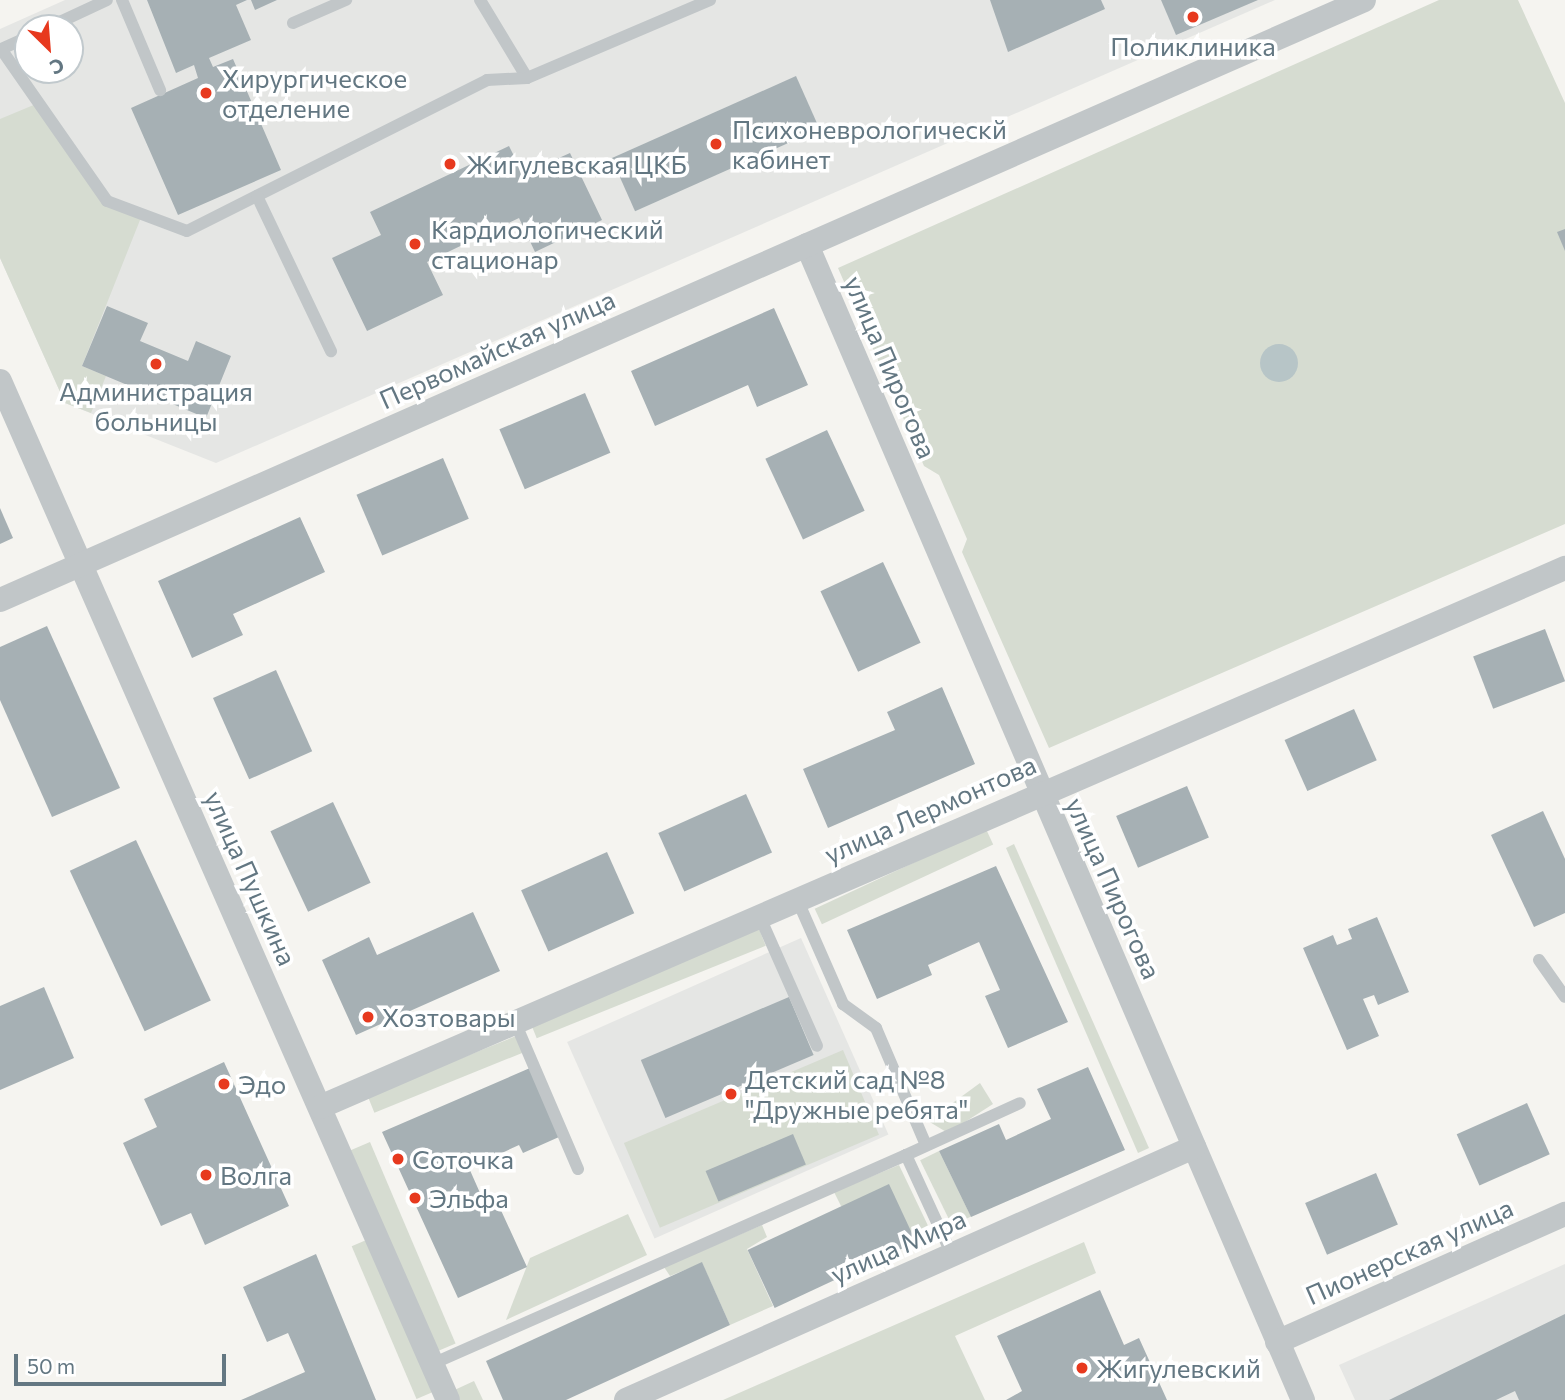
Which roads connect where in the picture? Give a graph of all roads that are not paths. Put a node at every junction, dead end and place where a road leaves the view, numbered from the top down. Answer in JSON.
{"nodes":[{"id":1,"x":107,"y":0,"type":"edge"},
{"id":2,"x":121,"y":0,"type":"edge"},
{"id":3,"x":346,"y":0,"type":"edge"},
{"id":4,"x":480,"y":0,"type":"edge"},
{"id":5,"x":710,"y":0,"type":"edge"},
{"id":6,"x":1364,"y":0,"type":"edge"},
{"id":7,"x":77,"y":14,"type":"edge"},
{"id":8,"x":293,"y":23,"type":"dead end"},
{"id":9,"x":14,"y":44,"type":"edge"},
{"id":10,"x":14,"y":69,"type":"edge"},
{"id":11,"x":527,"y":78,"type":"junction"},
{"id":12,"x":25,"y":84,"type":"edge"},
{"id":13,"x":160,"y":90,"type":"dead end"},
{"id":14,"x":257,"y":196,"type":"junction"},
{"id":15,"x":807,"y":244,"type":"junction"},
{"id":16,"x":331,"y":351,"type":"dead end"},
{"id":17,"x":0,"y":381,"type":"edge"},
{"id":18,"x":79,"y":566,"type":"junction"},
{"id":19,"x":1565,"y":568,"type":"edge"},
{"id":20,"x":0,"y":600,"type":"edge"},
{"id":21,"x":1040,"y":793,"type":"junction"},
{"id":22,"x":797,"y":899,"type":"junction"},
{"id":23,"x":759,"y":915,"type":"junction"},
{"id":24,"x":1539,"y":960,"type":"dead end"},
{"id":25,"x":1565,"y":997,"type":"edge"},
{"id":26,"x":515,"y":1022,"type":"junction"},
{"id":27,"x":817,"y":1045,"type":"dead end"},
{"id":28,"x":1020,"y":1103,"type":"dead end"},
{"id":29,"x":320,"y":1107,"type":"junction"},
{"id":30,"x":925,"y":1143,"type":"junction"},
{"id":31,"x":1195,"y":1147,"type":"junction"},
{"id":32,"x":906,"y":1155,"type":"junction"},
{"id":33,"x":578,"y":1170,"type":"dead end"},
{"id":34,"x":1565,"y":1214,"type":"edge"},
{"id":35,"x":951,"y":1255,"type":"junction"},
{"id":36,"x":1278,"y":1342,"type":"junction"},
{"id":37,"x":432,"y":1364,"type":"junction"},
{"id":38,"x":448,"y":1400,"type":"edge"},
{"id":39,"x":626,"y":1400,"type":"edge"},
{"id":40,"x":1303,"y":1400,"type":"edge"}],
"edges":[{"from":1,"to":7,"type":"lane"},
{"from":2,"to":13,"type":"lane"},
{"from":3,"to":8,"type":"lane"},
{"from":4,"to":11,"type":"lane"},
{"from":5,"to":11,"type":"lane"},
{"from":6,"to":15,"type":"street","name":"Первомайская улица"},
{"from":9,"to":10,"type":"lane"},
{"from":11,"to":14,"type":"lane"},
{"from":12,"to":14,"type":"lane"},
{"from":14,"to":16,"type":"lane"},
{"from":15,"to":18,"type":"street","name":"Первомайская улица"},
{"from":15,"to":21,"type":"street","name":"улица Пирогова"},
{"from":17,"to":18,"type":"street","name":"улица Пушкина"},
{"from":18,"to":20,"type":"street","name":"Первомайская улица"},
{"from":18,"to":29,"type":"street","name":"улица Пушкина"},
{"from":19,"to":21,"type":"street","name":"улица Лермонтова"},
{"from":21,"to":22,"type":"street","name":"улица Лермонтова"},
{"from":21,"to":31,"type":"street","name":"улица Пирогова"},
{"from":22,"to":23,"type":"street","name":"улица Лермонтова"},
{"from":22,"to":30,"type":"lane"},
{"from":23,"to":26,"type":"street","name":"улица Лермонтова"},
{"from":23,"to":27,"type":"lane"},
{"from":24,"to":25,"type":"lane"},
{"from":26,"to":29,"type":"street","name":"улица Лермонтова"},
{"from":26,"to":33,"type":"lane"},
{"from":28,"to":30,"type":"lane"},
{"from":29,"to":37,"type":"street","name":"улица Пушкина"},
{"from":30,"to":32,"type":"lane"},
{"from":31,"to":35,"type":"street","name":"улица Мира"},
{"from":31,"to":36,"type":"street","name":"улица Пирогова"},
{"from":32,"to":35,"type":"lane"},
{"from":32,"to":37,"type":"lane"},
{"from":34,"to":36,"type":"street","name":"Пионерская улица"},
{"from":35,"to":39,"type":"street","name":"улица Мира"},
{"from":36,"to":40,"type":"street","name":"улица Пирогова"},
{"from":37,"to":38,"type":"street","name":"улица Пушкина"}]}
